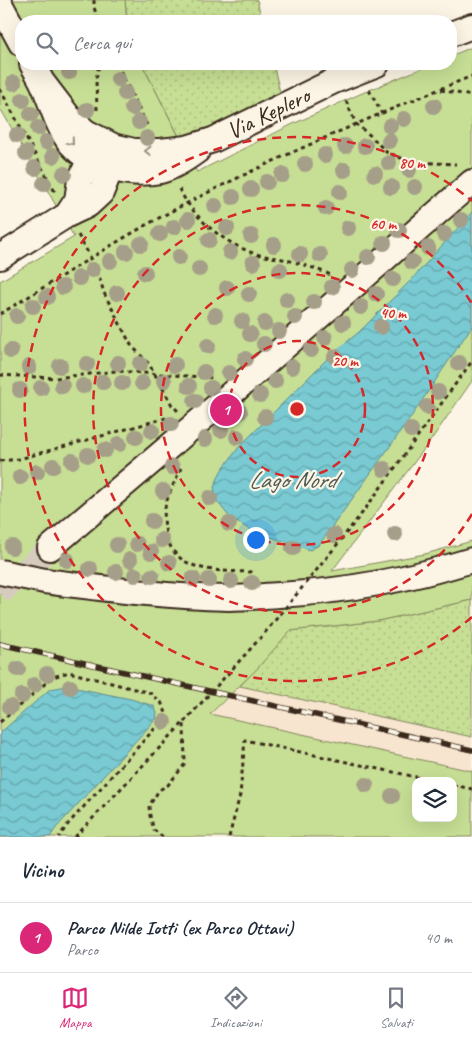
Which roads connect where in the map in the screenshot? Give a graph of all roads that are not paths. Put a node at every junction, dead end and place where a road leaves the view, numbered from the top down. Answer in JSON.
{"nodes":[{"id":1,"x":0,"y":4,"type":"edge"},
{"id":2,"x":472,"y":26,"type":"edge"},
{"id":3,"x":15,"y":32,"type":"edge"},
{"id":4,"x":457,"y":32,"type":"edge"},
{"id":5,"x":362,"y":70,"type":"edge"},
{"id":6,"x":37,"y":73,"type":"edge"},
{"id":7,"x":107,"y":151,"type":"junction"},
{"id":8,"x":90,"y":159,"type":"junction"},
{"id":9,"x":472,"y":182,"type":"edge"},
{"id":10,"x":67,"y":215,"type":"junction"},
{"id":11,"x":0,"y":257,"type":"edge"},
{"id":12,"x":50,"y":548,"type":"tunnel mouth"},
{"id":13,"x":472,"y":560,"type":"edge"},
{"id":14,"x":0,"y":572,"type":"edge"}],
"edges":[{"from":1,"to":3,"type":"street"},
{"from":2,"to":4,"type":"street"},
{"from":5,"to":7,"type":"street","name":"Via Keplero"},
{"from":6,"to":7,"type":"street"},
{"from":6,"to":8,"type":"street","one_way":true},
{"from":7,"to":8,"type":"street"},
{"from":7,"to":10,"type":"street"},
{"from":8,"to":10,"type":"street"},
{"from":9,"to":12,"type":"street"},
{"from":10,"to":11,"type":"street"},
{"from":13,"to":14,"type":"street","bridge":true}]}
